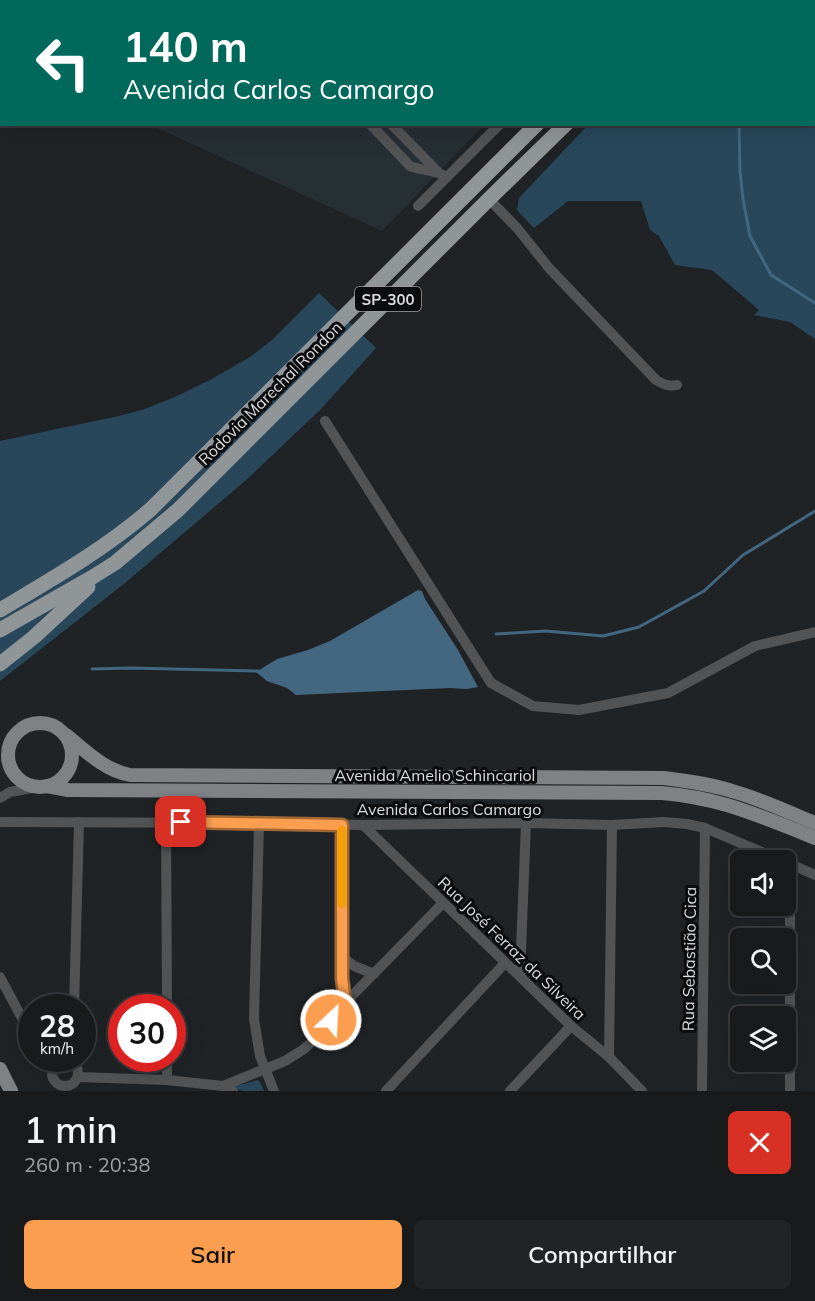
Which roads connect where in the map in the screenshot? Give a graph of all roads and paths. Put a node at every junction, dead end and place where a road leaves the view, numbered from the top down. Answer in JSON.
{"nodes":[{"id":1,"x":372,"y":126,"type":"edge"},
{"id":2,"x":393,"y":126,"type":"edge"},
{"id":3,"x":498,"y":126,"type":"edge"},
{"id":4,"x":535,"y":126,"type":"edge"},
{"id":5,"x":564,"y":126,"type":"edge"},
{"id":6,"x":442,"y":175,"type":"junction"},
{"id":7,"x":489,"y":199,"type":"junction"},
{"id":8,"x":418,"y":206,"type":"dead end"},
{"id":9,"x":677,"y":385,"type":"dead end"},
{"id":10,"x":325,"y":421,"type":"dead end"},
{"id":11,"x":115,"y":562,"type":"junction"},
{"id":12,"x":0,"y":610,"type":"edge"},
{"id":13,"x":0,"y":630,"type":"edge"},
{"id":14,"x":815,"y":632,"type":"edge"},
{"id":15,"x":802,"y":635,"type":"junction"},
{"id":16,"x":815,"y":641,"type":"edge"},
{"id":17,"x":0,"y":664,"type":"edge"},
{"id":18,"x":66,"y":735,"type":"junction"},
{"id":19,"x":4,"y":753,"type":"edge"},
{"id":20,"x":7,"y":772,"type":"edge"},
{"id":21,"x":42,"y":787,"type":"junction"},
{"id":22,"x":0,"y":798,"type":"edge"},
{"id":23,"x":0,"y":822,"type":"edge"},
{"id":24,"x":79,"y":822,"type":"junction"},
{"id":25,"x":166,"y":822,"type":"junction"},
{"id":26,"x":259,"y":823,"type":"junction"},
{"id":27,"x":815,"y":823,"type":"edge"},
{"id":28,"x":526,"y":824,"type":"junction"},
{"id":29,"x":342,"y":825,"type":"junction"},
{"id":30,"x":363,"y":825,"type":"junction"},
{"id":31,"x":612,"y":825,"type":"junction"},
{"id":32,"x":705,"y":828,"type":"junction"},
{"id":33,"x":815,"y":838,"type":"edge"},
{"id":34,"x":757,"y":850,"type":"edge"},
{"id":35,"x":796,"y":866,"type":"edge"},
{"id":36,"x":815,"y":874,"type":"edge"},
{"id":37,"x":443,"y":903,"type":"junction"},
{"id":38,"x":787,"y":916,"type":"edge"},
{"id":39,"x":342,"y":957,"type":"junction"},
{"id":40,"x":505,"y":963,"type":"junction"},
{"id":41,"x":374,"y":974,"type":"junction"},
{"id":42,"x":520,"y":976,"type":"junction"},
{"id":43,"x":0,"y":977,"type":"edge"},
{"id":44,"x":74,"y":994,"type":"edge"},
{"id":45,"x":167,"y":994,"type":"edge"},
{"id":46,"x":345,"y":1003,"type":"junction"},
{"id":47,"x":18,"y":1010,"type":"edge"},
{"id":48,"x":571,"y":1026,"type":"junction"},
{"id":49,"x":609,"y":1057,"type":"junction"},
{"id":50,"x":0,"y":1069,"type":"edge"},
{"id":51,"x":266,"y":1069,"type":"junction"},
{"id":52,"x":52,"y":1072,"type":"edge"},
{"id":53,"x":79,"y":1072,"type":"edge"},
{"id":54,"x":167,"y":1072,"type":"edge"},
{"id":55,"x":78,"y":1077,"type":"junction"},
{"id":56,"x":167,"y":1080,"type":"junction"},
{"id":57,"x":61,"y":1088,"type":"edge"},
{"id":58,"x":228,"y":1089,"type":"edge"},
{"id":59,"x":637,"y":1089,"type":"edge"},
{"id":60,"x":11,"y":1091,"type":"edge"},
{"id":61,"x":274,"y":1091,"type":"edge"},
{"id":62,"x":386,"y":1091,"type":"edge"},
{"id":63,"x":510,"y":1091,"type":"edge"},
{"id":64,"x":702,"y":1091,"type":"edge"},
{"id":65,"x":790,"y":1091,"type":"edge"}],
"edges":[{"from":1,"to":6,"type":"street"},
{"from":2,"to":6,"type":"street"},
{"from":3,"to":6,"type":"street"},
{"from":4,"to":12,"type":"highway","name":"Rodovia Marechal Rondon","number":"SP-300"},
{"from":5,"to":7,"type":"highway","name":"Rodovia Marechal Rondon","number":"SP-300"},
{"from":6,"to":8,"type":"street"},
{"from":7,"to":9,"type":"street"},
{"from":7,"to":11,"type":"highway","name":"Rodovia Marechal Rondon","number":"SP-300"},
{"from":10,"to":15,"type":"street"},
{"from":11,"to":13,"type":"highway","name":"Rodovia Marechal Rondon","number":"SP-300"},
{"from":11,"to":17,"type":"highway"},
{"from":14,"to":15,"type":"street"},
{"from":15,"to":16,"type":"street"},
{"from":18,"to":19,"type":"main road"},
{"from":18,"to":21,"type":"main road"},
{"from":18,"to":27,"type":"main road","name":"Avenida Amelio Schincariol"},
{"from":19,"to":20,"type":"main road"},
{"from":20,"to":21,"type":"main road"},
{"from":21,"to":22,"type":"street"},
{"from":21,"to":33,"type":"main road","name":"Avenida Amelio Schincariol"},
{"from":23,"to":24,"type":"street","name":"Avenida Carlos Camargo"},
{"from":24,"to":25,"type":"street","name":"Avenida Carlos Camargo"},
{"from":24,"to":44,"type":"street"},
{"from":25,"to":26,"type":"street","name":"Avenida Carlos Camargo"},
{"from":25,"to":45,"type":"street"},
{"from":26,"to":29,"type":"street","name":"Avenida Carlos Camargo"},
{"from":26,"to":51,"type":"street"},
{"from":28,"to":30,"type":"street","name":"Avenida Carlos Camargo"},
{"from":28,"to":31,"type":"street","name":"Avenida Carlos Camargo"},
{"from":28,"to":42,"type":"street"},
{"from":29,"to":30,"type":"street","name":"Avenida Carlos Camargo"},
{"from":29,"to":39,"type":"street"},
{"from":30,"to":37,"type":"street","name":"Rua José Ferraz da Silveira"},
{"from":31,"to":32,"type":"street","name":"Avenida Carlos Camargo"},
{"from":31,"to":49,"type":"street"},
{"from":32,"to":34,"type":"street","name":"Avenida Carlos Camargo"},
{"from":32,"to":64,"type":"street","name":"Rua Sebastião Cica"},
{"from":35,"to":36,"type":"street","name":"Avenida Carlos Camargo"},
{"from":37,"to":40,"type":"street","name":"Rua José Ferraz da Silveira"},
{"from":37,"to":41,"type":"street"},
{"from":38,"to":65,"type":"street"},
{"from":39,"to":41,"type":"street"},
{"from":39,"to":46,"type":"street"},
{"from":40,"to":42,"type":"street","name":"Rua José Ferraz da Silveira"},
{"from":40,"to":62,"type":"street"},
{"from":41,"to":46,"type":"street"},
{"from":42,"to":48,"type":"street","name":"Rua José Ferraz da Silveira"},
{"from":43,"to":47,"type":"street"},
{"from":46,"to":51,"type":"street"},
{"from":48,"to":49,"type":"street","name":"Rua José Ferraz da Silveira"},
{"from":48,"to":63,"type":"street"},
{"from":49,"to":59,"type":"street","name":"Rua José Ferraz da Silveira"},
{"from":50,"to":60,"type":"main road"},
{"from":51,"to":58,"type":"street"},
{"from":51,"to":61,"type":"street"},
{"from":52,"to":57,"type":"street"},
{"from":53,"to":55,"type":"street"},
{"from":54,"to":56,"type":"street"},
{"from":55,"to":56,"type":"street"},
{"from":55,"to":57,"type":"street"},
{"from":56,"to":58,"type":"street"}]}
